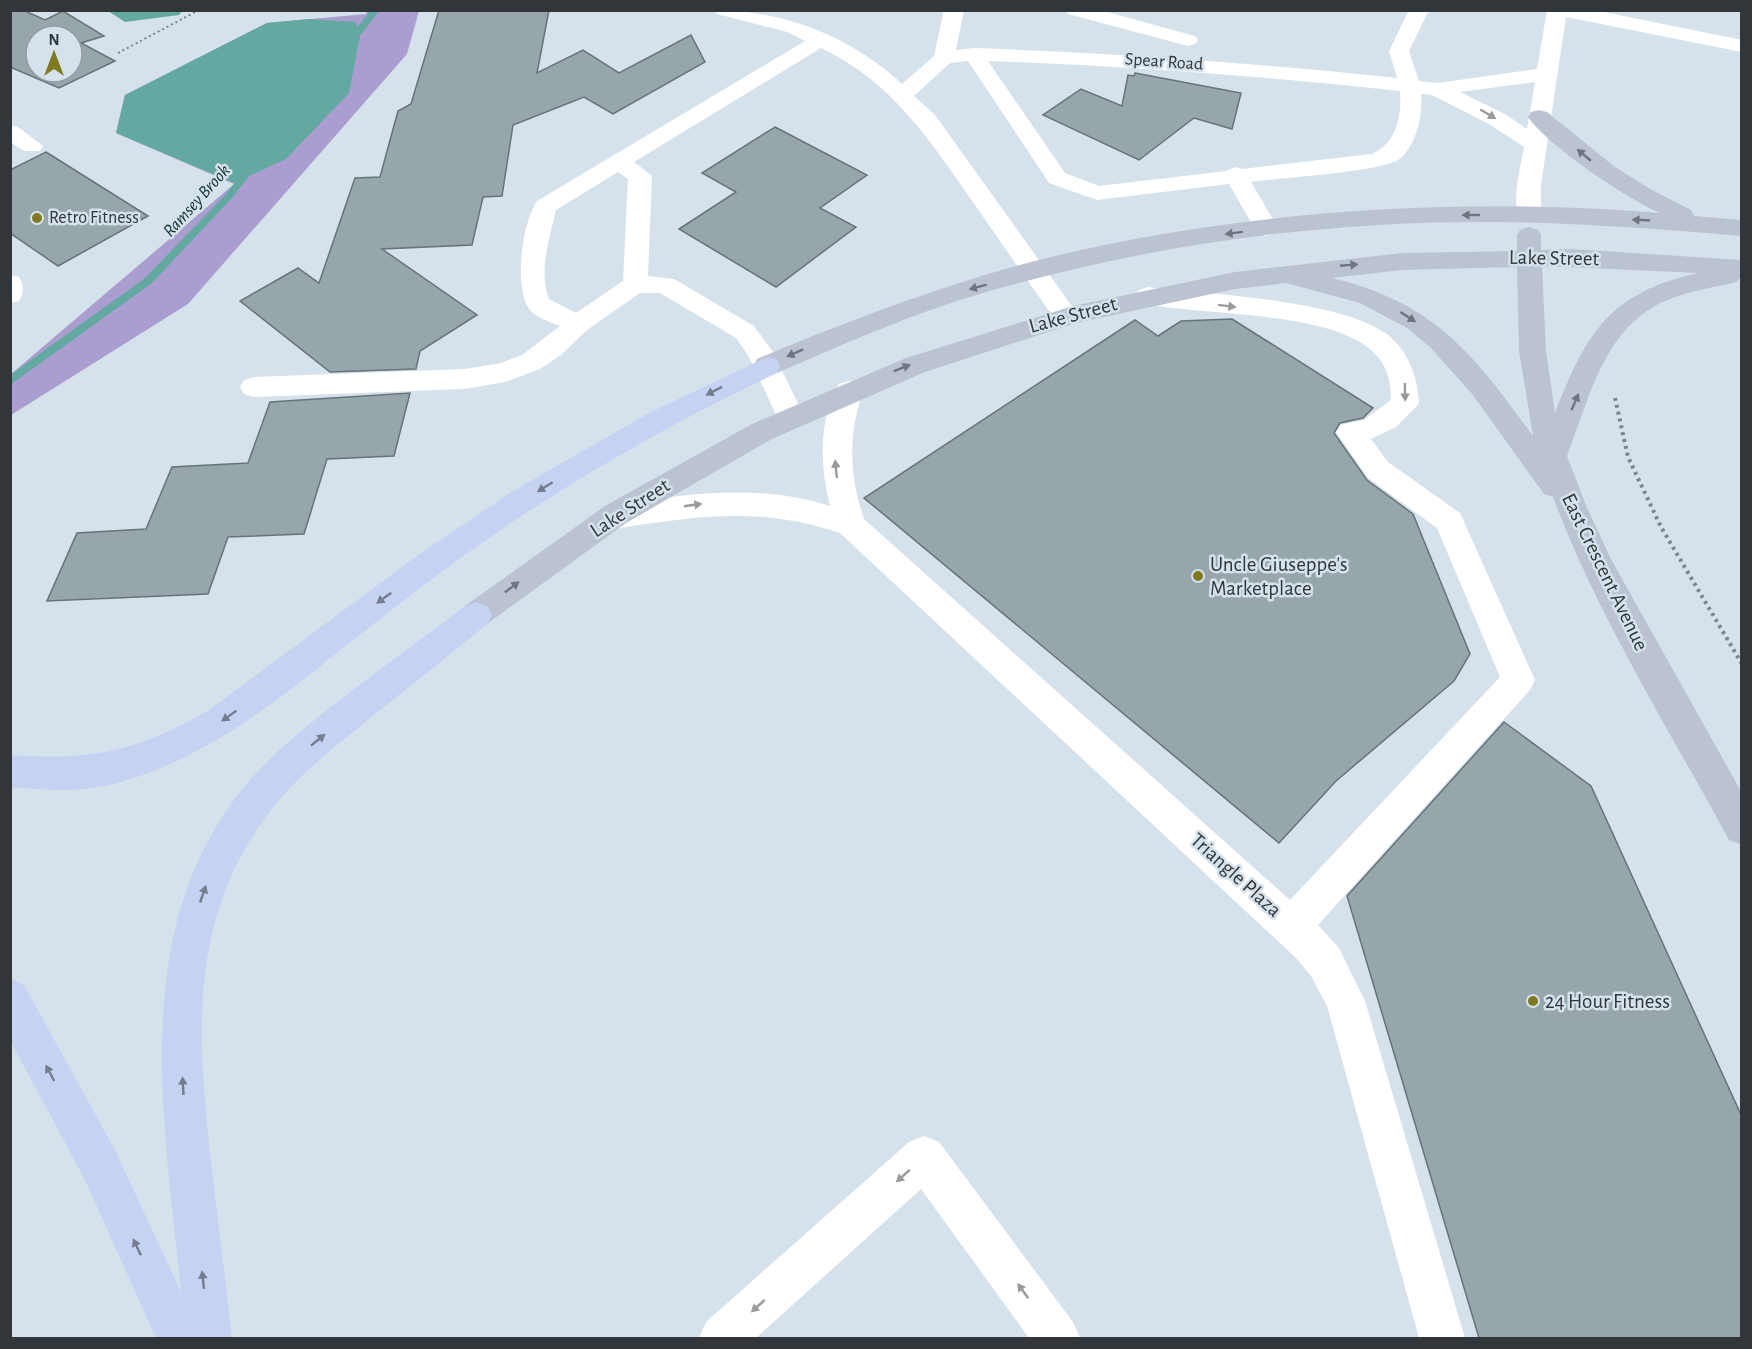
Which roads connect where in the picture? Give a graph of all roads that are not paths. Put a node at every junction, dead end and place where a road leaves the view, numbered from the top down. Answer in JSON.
{"nodes":[{"id":1,"x":724,"y":10,"type":"edge"},
{"id":2,"x":954,"y":10,"type":"edge"},
{"id":3,"x":1075,"y":10,"type":"edge"},
{"id":4,"x":1419,"y":10,"type":"edge"},
{"id":5,"x":1559,"y":10,"type":"edge"},
{"id":6,"x":1633,"y":10,"type":"edge"},
{"id":7,"x":1742,"y":32,"type":"edge"},
{"id":8,"x":820,"y":40,"type":"junction"},
{"id":9,"x":1188,"y":40,"type":"dead end"},
{"id":10,"x":1742,"y":46,"type":"edge"},
{"id":11,"x":974,"y":54,"type":"junction"},
{"id":12,"x":944,"y":58,"type":"junction"},
{"id":13,"x":1546,"y":74,"type":"junction"},
{"id":14,"x":1410,"y":86,"type":"junction"},
{"id":15,"x":1438,"y":89,"type":"junction"},
{"id":16,"x":902,"y":95,"type":"junction"},
{"id":17,"x":1539,"y":117,"type":"junction"},
{"id":18,"x":10,"y":132,"type":"edge"},
{"id":19,"x":1535,"y":145,"type":"junction"},
{"id":20,"x":10,"y":156,"type":"edge"},
{"id":21,"x":618,"y":162,"type":"junction"},
{"id":22,"x":1235,"y":174,"type":"junction"},
{"id":23,"x":1529,"y":215,"type":"junction"},
{"id":24,"x":1708,"y":224,"type":"junction"},
{"id":25,"x":1266,"y":228,"type":"junction"},
{"id":26,"x":1742,"y":228,"type":"edge"},
{"id":27,"x":1529,"y":257,"type":"junction"},
{"id":28,"x":1742,"y":268,"type":"edge"},
{"id":29,"x":1034,"y":271,"type":"junction"},
{"id":30,"x":1273,"y":273,"type":"junction"},
{"id":31,"x":1742,"y":275,"type":"edge"},
{"id":32,"x":10,"y":283,"type":"edge"},
{"id":33,"x":635,"y":284,"type":"junction"},
{"id":34,"x":10,"y":295,"type":"edge"},
{"id":35,"x":1149,"y":296,"type":"junction"},
{"id":36,"x":1065,"y":315,"type":"junction"},
{"id":37,"x":578,"y":324,"type":"junction"},
{"id":38,"x":767,"y":366,"type":"junction"},
{"id":39,"x":254,"y":387,"type":"dead end"},
{"id":40,"x":849,"y":390,"type":"junction"},
{"id":41,"x":790,"y":417,"type":"junction"},
{"id":42,"x":1552,"y":456,"type":"junction"},
{"id":43,"x":1570,"y":506,"type":"junction"},
{"id":44,"x":614,"y":517,"type":"junction"},
{"id":45,"x":851,"y":525,"type":"junction"},
{"id":46,"x":476,"y":615,"type":"joint"},
{"id":47,"x":10,"y":771,"type":"edge"},
{"id":48,"x":1742,"y":828,"type":"edge"},
{"id":49,"x":1292,"y":926,"type":"junction"},
{"id":50,"x":10,"y":999,"type":"edge"},
{"id":51,"x":179,"y":1338,"type":"edge"},
{"id":52,"x":209,"y":1338,"type":"edge"},
{"id":53,"x":722,"y":1338,"type":"edge"},
{"id":54,"x":1057,"y":1338,"type":"edge"},
{"id":55,"x":1443,"y":1338,"type":"edge"}],
"edges":[{"from":1,"to":8,"type":"street"},
{"from":2,"to":12,"type":"street"},
{"from":3,"to":9,"type":"street"},
{"from":4,"to":14,"type":"street"},
{"from":5,"to":10,"type":"street"},
{"from":5,"to":13,"type":"street","name":"East Crescent Avenue"},
{"from":6,"to":7,"type":"street"},
{"from":8,"to":16,"type":"street"},
{"from":8,"to":21,"type":"street"},
{"from":11,"to":12,"type":"street","name":"Spear Road"},
{"from":11,"to":14,"type":"street","name":"Spear Road"},
{"from":11,"to":22,"type":"street"},
{"from":12,"to":16,"type":"street"},
{"from":13,"to":15,"type":"street"},
{"from":13,"to":17,"type":"street","name":"East Crescent Avenue"},
{"from":14,"to":15,"type":"street","name":"Spear Road"},
{"from":14,"to":22,"type":"street"},
{"from":15,"to":19,"type":"street","one_way":true},
{"from":16,"to":29,"type":"street"},
{"from":17,"to":19,"type":"street","name":"East Crescent Avenue"},
{"from":24,"to":17,"type":"main road","one_way":true},
{"from":18,"to":20,"type":"street"},
{"from":19,"to":23,"type":"street","name":"East Crescent Avenue"},
{"from":21,"to":33,"type":"street"},
{"from":21,"to":37,"type":"street"},
{"from":22,"to":25,"type":"street"},
{"from":24,"to":23,"type":"main road","name":"Lake Street","one_way":true},
{"from":23,"to":25,"type":"main road","name":"Lake Street","one_way":true},
{"from":23,"to":27,"type":"main road","name":"East Crescent Avenue"},
{"from":24,"to":26,"type":"main road","name":"Lake Street"},
{"from":25,"to":29,"type":"main road","name":"Lake Street","one_way":true},
{"from":27,"to":28,"type":"main road","name":"Lake Street"},
{"from":30,"to":27,"type":"main road","name":"Lake Street","one_way":true},
{"from":27,"to":42,"type":"main road","name":"East Crescent Avenue"},
{"from":29,"to":36,"type":"street"},
{"from":29,"to":38,"type":"main road","name":"Lake Street","one_way":true},
{"from":30,"to":35,"type":"main road","name":"Lake Street"},
{"from":30,"to":43,"type":"main road","one_way":true},
{"from":42,"to":31,"type":"main road","one_way":true},
{"from":32,"to":34,"type":"street"},
{"from":33,"to":37,"type":"street"},
{"from":33,"to":38,"type":"street"},
{"from":35,"to":36,"type":"main road","name":"Lake Street"},
{"from":35,"to":49,"type":"street","one_way":true},
{"from":40,"to":36,"type":"main road","name":"Lake Street","one_way":true},
{"from":37,"to":39,"type":"street"},
{"from":38,"to":41,"type":"street"},
{"from":38,"to":47,"type":"highway","one_way":true},
{"from":40,"to":41,"type":"main road","name":"Lake Street"},
{"from":45,"to":40,"type":"street","one_way":true},
{"from":41,"to":44,"type":"main road","name":"Lake Street"},
{"from":42,"to":43,"type":"main road","name":"East Crescent Avenue"},
{"from":43,"to":48,"type":"main road","name":"East Crescent Avenue"},
{"from":44,"to":45,"type":"street","name":"Triangle Plaza","one_way":true},
{"from":46,"to":44,"type":"main road","name":"Lake Street","one_way":true},
{"from":45,"to":49,"type":"street","name":"Triangle Plaza"},
{"from":52,"to":46,"type":"highway","one_way":true},
{"from":49,"to":55,"type":"street","name":"Triangle Plaza"},
{"from":51,"to":50,"type":"highway","one_way":true},
{"from":54,"to":53,"type":"street","one_way":true}]}
